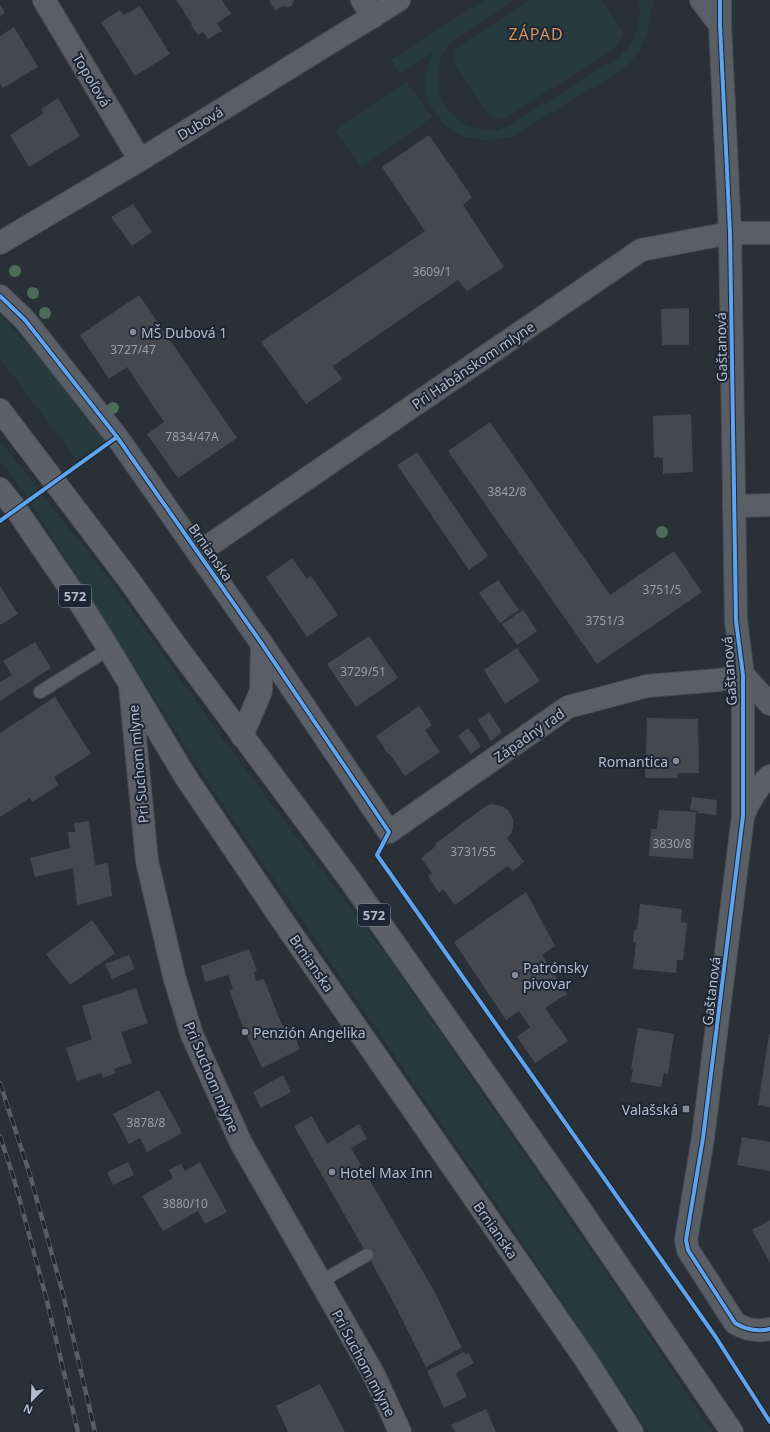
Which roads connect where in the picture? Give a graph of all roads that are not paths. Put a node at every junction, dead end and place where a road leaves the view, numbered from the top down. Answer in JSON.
{"nodes":[{"id":1,"x":44,"y":0,"type":"edge"},
{"id":2,"x":399,"y":0,"type":"edge"},
{"id":3,"x":701,"y":0,"type":"edge"},
{"id":4,"x":720,"y":0,"type":"edge"},
{"id":5,"x":367,"y":8,"type":"edge"},
{"id":6,"x":720,"y":25,"type":"junction"},
{"id":7,"x":140,"y":160,"type":"junction"},
{"id":8,"x":730,"y":233,"type":"junction"},
{"id":9,"x":770,"y":233,"type":"edge"},
{"id":10,"x":0,"y":243,"type":"edge"},
{"id":11,"x":0,"y":296,"type":"edge"},
{"id":12,"x":0,"y":410,"type":"edge"},
{"id":13,"x":0,"y":489,"type":"edge"},
{"id":14,"x":770,"y":505,"type":"edge"},
{"id":15,"x":734,"y":506,"type":"junction"},
{"id":16,"x":198,"y":553,"type":"junction"},
{"id":17,"x":262,"y":644,"type":"junction"},
{"id":18,"x":109,"y":649,"type":"junction"},
{"id":19,"x":743,"y":675,"type":"junction"},
{"id":20,"x":130,"y":686,"type":"junction"},
{"id":21,"x":40,"y":692,"type":"dead end"},
{"id":22,"x":770,"y":704,"type":"edge"},
{"id":23,"x":242,"y":736,"type":"junction"},
{"id":24,"x":770,"y":776,"type":"edge"},
{"id":25,"x":743,"y":816,"type":"junction"},
{"id":26,"x":389,"y":832,"type":"joint"},
{"id":27,"x":367,"y":1255,"type":"dead end"},
{"id":28,"x":320,"y":1282,"type":"junction"},
{"id":29,"x":770,"y":1329,"type":"edge"},
{"id":30,"x":400,"y":1432,"type":"edge"},
{"id":31,"x":632,"y":1432,"type":"edge"},
{"id":32,"x":732,"y":1432,"type":"edge"}],
"edges":[{"from":1,"to":7,"type":"street","name":"Topoľová"},
{"from":2,"to":5,"type":"street","name":"Dubová"},
{"from":3,"to":6,"type":"street"},
{"from":4,"to":6,"type":"street","name":"Gaštanová"},
{"from":5,"to":7,"type":"street","name":"Dubová"},
{"from":6,"to":8,"type":"street","name":"Gaštanová"},
{"from":7,"to":10,"type":"street","name":"Dubová"},
{"from":8,"to":9,"type":"street","name":"Pri Habánskom mlyne"},
{"from":8,"to":15,"type":"street","name":"Gaštanová"},
{"from":8,"to":16,"type":"street","name":"Pri Habánskom mlyne"},
{"from":11,"to":16,"type":"street","name":"Brnianska"},
{"from":12,"to":23,"type":"main road","number":"572"},
{"from":13,"to":18,"type":"main road","name":"Brnianska","number":"572"},
{"from":14,"to":15,"type":"street"},
{"from":15,"to":19,"type":"street","name":"Gaštanová"},
{"from":16,"to":17,"type":"street","name":"Brnianska"},
{"from":17,"to":23,"type":"street"},
{"from":17,"to":26,"type":"street","name":"Brnianska"},
{"from":18,"to":20,"type":"main road","name":"Brnianska","number":"572"},
{"from":18,"to":21,"type":"lane"},
{"from":19,"to":22,"type":"street"},
{"from":19,"to":25,"type":"street","name":"Gaštanová"},
{"from":19,"to":26,"type":"street","name":"Západný rad"},
{"from":20,"to":28,"type":"street","name":"Pri Suchom mlyne"},
{"from":20,"to":31,"type":"main road","name":"Brnianska","number":"572"},
{"from":23,"to":32,"type":"main road","number":"572"},
{"from":24,"to":25,"type":"street"},
{"from":25,"to":29,"type":"street","name":"Gaštanová"},
{"from":27,"to":28,"type":"lane"},
{"from":28,"to":30,"type":"street","name":"Pri Suchom mlyne"}]}
